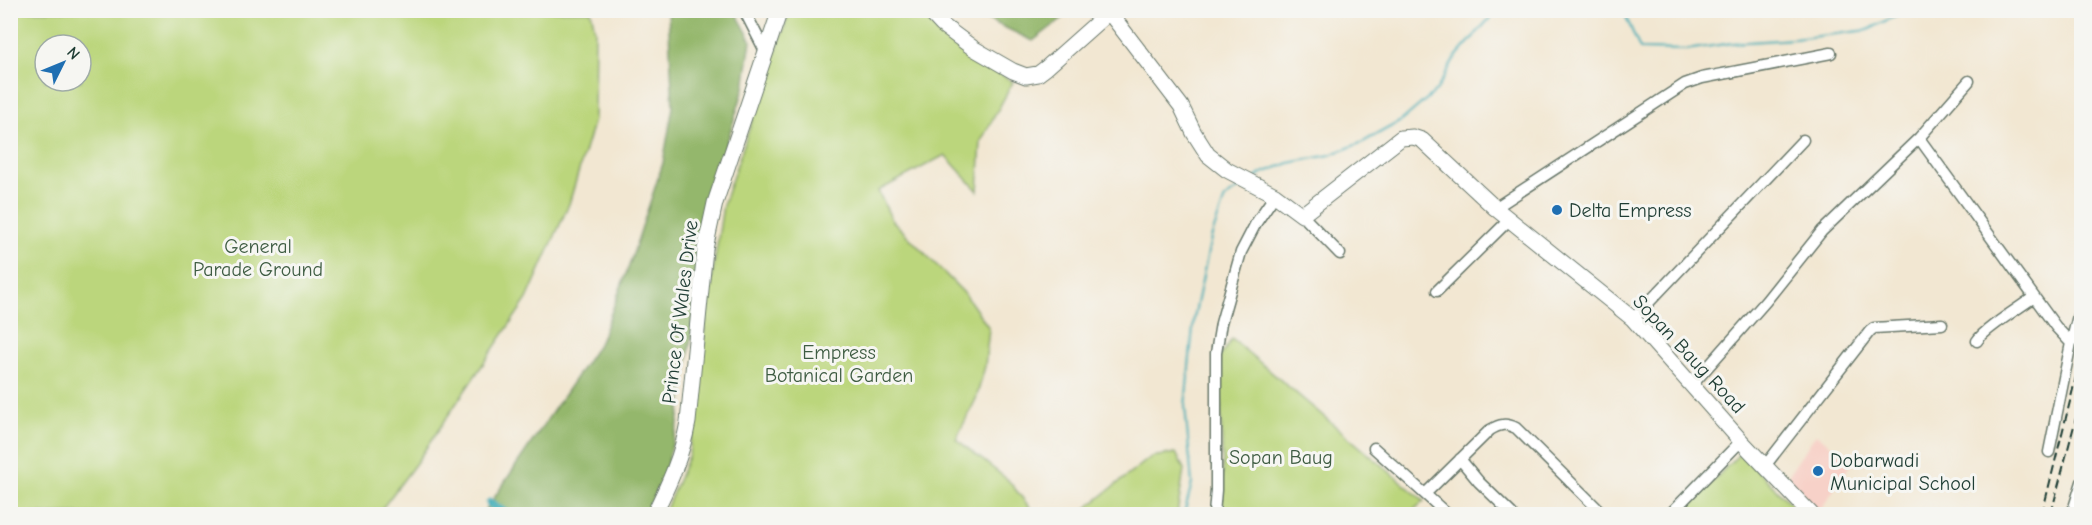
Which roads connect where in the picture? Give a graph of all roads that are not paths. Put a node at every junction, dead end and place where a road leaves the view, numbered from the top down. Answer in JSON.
{"nodes":[{"id":1,"x":744,"y":10,"type":"edge"},
{"id":2,"x":780,"y":10,"type":"edge"},
{"id":3,"x":928,"y":10,"type":"edge"},
{"id":4,"x":1110,"y":11,"type":"edge"},
{"id":5,"x":765,"y":51,"type":"junction"},
{"id":6,"x":1831,"y":53,"type":"dead end"},
{"id":7,"x":1969,"y":81,"type":"dead end"},
{"id":8,"x":1919,"y":138,"type":"junction"},
{"id":9,"x":1803,"y":140,"type":"dead end"},
{"id":10,"x":1270,"y":192,"type":"junction"},
{"id":11,"x":1495,"y":208,"type":"junction"},
{"id":12,"x":1302,"y":215,"type":"junction"},
{"id":13,"x":1509,"y":220,"type":"junction"},
{"id":14,"x":1340,"y":254,"type":"dead end"},
{"id":15,"x":1437,"y":291,"type":"dead end"},
{"id":16,"x":2034,"y":297,"type":"junction"},
{"id":17,"x":2082,"y":300,"type":"edge"},
{"id":18,"x":1633,"y":319,"type":"junction"},
{"id":19,"x":1942,"y":324,"type":"dead end"},
{"id":20,"x":1977,"y":341,"type":"dead end"},
{"id":21,"x":2071,"y":343,"type":"junction"},
{"id":22,"x":1692,"y":385,"type":"junction"},
{"id":23,"x":1740,"y":441,"type":"junction"},
{"id":24,"x":1374,"y":448,"type":"dead end"},
{"id":25,"x":2049,"y":452,"type":"dead end"},
{"id":26,"x":1460,"y":459,"type":"junction"},
{"id":27,"x":1764,"y":466,"type":"junction"},
{"id":28,"x":2082,"y":482,"type":"edge"},
{"id":29,"x":1425,"y":494,"type":"junction"},
{"id":30,"x":654,"y":514,"type":"edge"},
{"id":31,"x":1214,"y":514,"type":"edge"},
{"id":32,"x":1446,"y":514,"type":"edge"},
{"id":33,"x":1512,"y":514,"type":"edge"},
{"id":34,"x":1603,"y":514,"type":"edge"},
{"id":35,"x":1670,"y":514,"type":"edge"},
{"id":36,"x":1811,"y":514,"type":"edge"},
{"id":37,"x":2072,"y":514,"type":"edge"}],
"edges":[{"from":1,"to":5,"type":"street"},
{"from":2,"to":5,"type":"street","name":"Prince Of Wales Drive"},
{"from":3,"to":4,"type":"street"},
{"from":4,"to":10,"type":"street"},
{"from":5,"to":30,"type":"street","name":"Prince Of Wales Drive"},
{"from":6,"to":11,"type":"street"},
{"from":7,"to":8,"type":"street"},
{"from":8,"to":16,"type":"street"},
{"from":8,"to":22,"type":"street"},
{"from":9,"to":18,"type":"street"},
{"from":10,"to":12,"type":"street"},
{"from":10,"to":31,"type":"street"},
{"from":11,"to":12,"type":"street","name":"Sopan Baug Road"},
{"from":11,"to":13,"type":"street","name":"Sopan Baug Road"},
{"from":12,"to":14,"type":"street"},
{"from":13,"to":15,"type":"street"},
{"from":13,"to":18,"type":"street","name":"Sopan Baug Road"},
{"from":16,"to":20,"type":"street"},
{"from":16,"to":21,"type":"street"},
{"from":17,"to":21,"type":"street"},
{"from":18,"to":22,"type":"street","name":"Sopan Baug Road"},
{"from":19,"to":27,"type":"street"},
{"from":21,"to":25,"type":"street"},
{"from":22,"to":23,"type":"street","name":"Sopan Baug Road"},
{"from":23,"to":27,"type":"street","name":"Sopan Baug Road"},
{"from":23,"to":35,"type":"street"},
{"from":24,"to":29,"type":"street"},
{"from":26,"to":29,"type":"street"},
{"from":26,"to":33,"type":"street"},
{"from":26,"to":34,"type":"street"},
{"from":27,"to":36,"type":"street","name":"Sopan Baug Road"},
{"from":28,"to":37,"type":"street"},
{"from":29,"to":32,"type":"street"}]}
